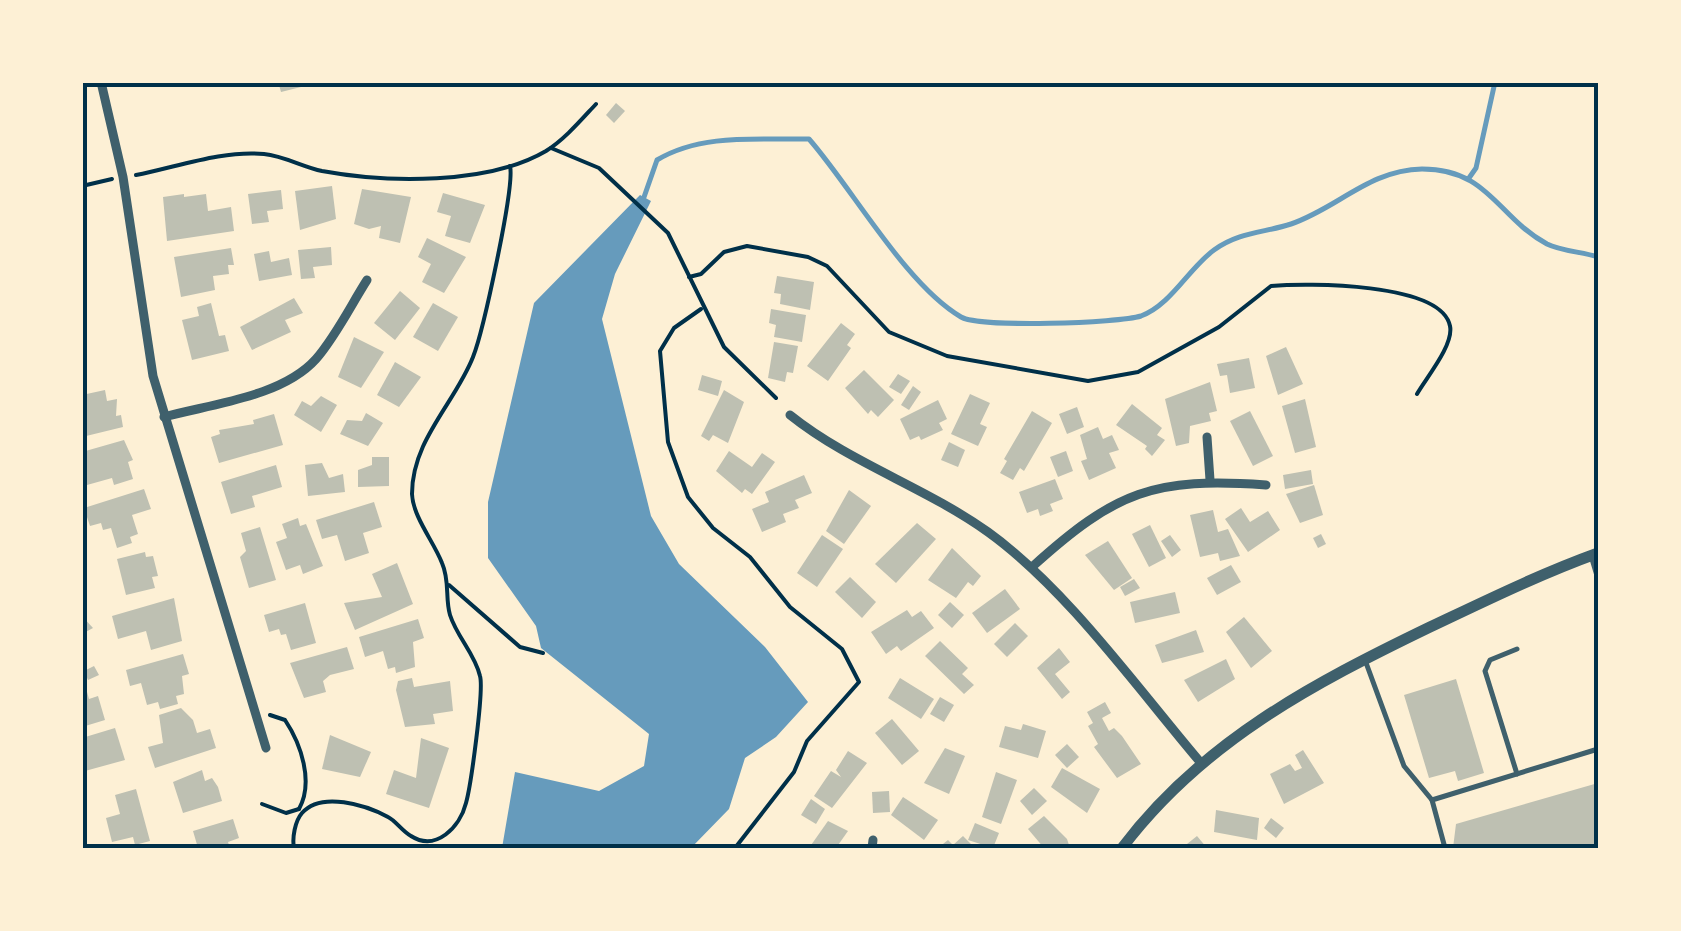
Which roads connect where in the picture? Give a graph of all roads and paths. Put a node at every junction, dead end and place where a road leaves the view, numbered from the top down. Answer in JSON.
{"nodes":[{"id":1,"x":101,"y":82,"type":"edge"},
{"id":2,"x":596,"y":104,"type":"dead end"},
{"id":3,"x":551,"y":148,"type":"junction"},
{"id":4,"x":510,"y":166,"type":"junction"},
{"id":5,"x":123,"y":177,"type":"junction"},
{"id":6,"x":82,"y":186,"type":"edge"},
{"id":7,"x":689,"y":277,"type":"junction"},
{"id":8,"x":367,"y":280,"type":"dead end"},
{"id":9,"x":701,"y":309,"type":"junction"},
{"id":10,"x":1417,"y":394,"type":"dead end"},
{"id":11,"x":776,"y":398,"type":"dead end"},
{"id":12,"x":790,"y":415,"type":"dead end"},
{"id":13,"x":164,"y":418,"type":"junction"},
{"id":14,"x":1208,"y":437,"type":"dead end"},
{"id":15,"x":1210,"y":480,"type":"junction"},
{"id":16,"x":1266,"y":485,"type":"dead end"},
{"id":17,"x":1594,"y":555,"type":"edge"},
{"id":18,"x":1032,"y":567,"type":"junction"},
{"id":19,"x":1598,"y":578,"type":"edge"},
{"id":20,"x":448,"y":585,"type":"junction"},
{"id":21,"x":1517,"y":649,"type":"dead end"},
{"id":22,"x":543,"y":653,"type":"dead end"},
{"id":23,"x":1364,"y":658,"type":"junction"},
{"id":24,"x":256,"y":714,"type":"junction"},
{"id":25,"x":266,"y":748,"type":"dead end"},
{"id":26,"x":1598,"y":749,"type":"edge"},
{"id":27,"x":1201,"y":763,"type":"junction"},
{"id":28,"x":1517,"y":774,"type":"junction"},
{"id":29,"x":1432,"y":800,"type":"junction"},
{"id":30,"x":262,"y":804,"type":"dead end"},
{"id":31,"x":301,"y":811,"type":"junction"},
{"id":32,"x":294,"y":848,"type":"edge"},
{"id":33,"x":735,"y":848,"type":"edge"},
{"id":34,"x":1122,"y":848,"type":"edge"},
{"id":35,"x":1445,"y":848,"type":"edge"}],
"edges":[{"from":1,"to":5,"type":"street"},
{"from":2,"to":3,"type":"path"},
{"from":3,"to":4,"type":"path"},
{"from":3,"to":7,"type":"path"},
{"from":4,"to":5,"type":"path"},
{"from":4,"to":20,"type":"path"},
{"from":5,"to":6,"type":"path"},
{"from":5,"to":13,"type":"street"},
{"from":7,"to":9,"type":"path"},
{"from":7,"to":10,"type":"path"},
{"from":8,"to":13,"type":"street"},
{"from":9,"to":11,"type":"path"},
{"from":9,"to":33,"type":"path"},
{"from":12,"to":18,"type":"street"},
{"from":13,"to":24,"type":"street"},
{"from":14,"to":15,"type":"street"},
{"from":15,"to":16,"type":"street"},
{"from":15,"to":18,"type":"street"},
{"from":17,"to":19,"type":"lane"},
{"from":17,"to":23,"type":"street"},
{"from":18,"to":27,"type":"street"},
{"from":20,"to":22,"type":"path"},
{"from":20,"to":31,"type":"path"},
{"from":21,"to":28,"type":"lane"},
{"from":23,"to":27,"type":"street"},
{"from":23,"to":29,"type":"lane"},
{"from":24,"to":25,"type":"street"},
{"from":24,"to":31,"type":"path"},
{"from":26,"to":28,"type":"lane"},
{"from":27,"to":34,"type":"street"},
{"from":28,"to":29,"type":"lane"},
{"from":29,"to":35,"type":"lane"},
{"from":30,"to":31,"type":"path"},
{"from":31,"to":32,"type":"path"}]}
